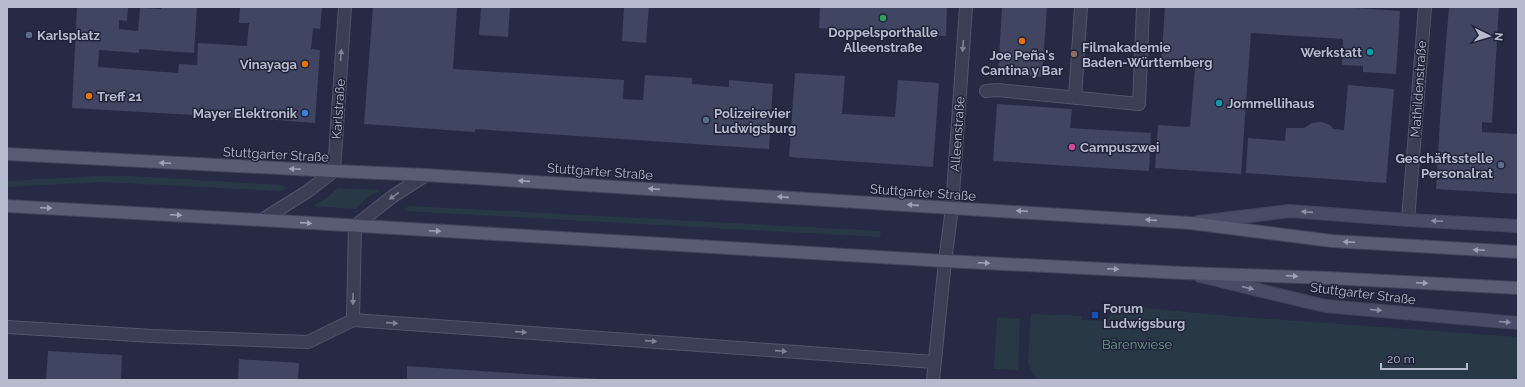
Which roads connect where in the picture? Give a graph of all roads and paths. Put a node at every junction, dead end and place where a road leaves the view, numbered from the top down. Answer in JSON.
{"nodes":[{"id":1,"x":344,"y":7,"type":"edge"},
{"id":2,"x":966,"y":7,"type":"edge"},
{"id":3,"x":1081,"y":7,"type":"edge"},
{"id":4,"x":1144,"y":7,"type":"edge"},
{"id":5,"x":1425,"y":7,"type":"edge"},
{"id":6,"x":986,"y":92,"type":"dead end"},
{"id":7,"x":1075,"y":98,"type":"junction"},
{"id":8,"x":7,"y":154,"type":"edge"},
{"id":9,"x":334,"y":171,"type":"junction"},
{"id":10,"x":426,"y":174,"type":"junction"},
{"id":11,"x":7,"y":206,"type":"edge"},
{"id":12,"x":952,"y":208,"type":"junction"},
{"id":13,"x":262,"y":220,"type":"junction"},
{"id":14,"x":1408,"y":220,"type":"junction"},
{"id":15,"x":1190,"y":223,"type":"junction"},
{"id":16,"x":355,"y":226,"type":"junction"},
{"id":17,"x":1518,"y":226,"type":"edge"},
{"id":18,"x":1518,"y":252,"type":"edge"},
{"id":19,"x":945,"y":261,"type":"junction"},
{"id":20,"x":1183,"y":273,"type":"junction"},
{"id":21,"x":1518,"y":288,"type":"edge"},
{"id":22,"x":353,"y":320,"type":"junction"},
{"id":23,"x":1518,"y":323,"type":"edge"},
{"id":24,"x":7,"y":327,"type":"edge"},
{"id":25,"x":934,"y":362,"type":"junction"},
{"id":26,"x":933,"y":380,"type":"edge"}],
"edges":[{"from":9,"to":1,"type":"street","name":"Karlstraße","one_way":true},
{"from":2,"to":12,"type":"street","name":"Alleenstraße","one_way":true},
{"from":3,"to":7,"type":"street"},
{"from":4,"to":7,"type":"street"},
{"from":5,"to":14,"type":"street","name":"Mathildenstraße"},
{"from":6,"to":7,"type":"street"},
{"from":9,"to":8,"type":"main road","name":"Stuttgarter Straße","one_way":true},
{"from":9,"to":10,"type":"main road","name":"Stuttgarter Straße"},
{"from":9,"to":13,"type":"street"},
{"from":12,"to":10,"type":"main road","name":"Stuttgarter Straße","one_way":true},
{"from":10,"to":16,"type":"street","one_way":true},
{"from":11,"to":13,"type":"main road","name":"Stuttgarter Straße","one_way":true},
{"from":15,"to":12,"type":"main road","name":"Stuttgarter Straße","one_way":true},
{"from":12,"to":19,"type":"street","name":"Alleenstraße"},
{"from":13,"to":16,"type":"main road","name":"Stuttgarter Straße","one_way":true},
{"from":14,"to":15,"type":"main road","name":"Stuttgarter Straße","one_way":true},
{"from":17,"to":14,"type":"main road","name":"Stuttgarter Straße","one_way":true},
{"from":18,"to":15,"type":"main road","name":"Stuttgarter Straße","one_way":true},
{"from":16,"to":19,"type":"main road","name":"Stuttgarter Straße","one_way":true},
{"from":16,"to":22,"type":"street","one_way":true},
{"from":19,"to":20,"type":"main road","name":"Stuttgarter Straße","one_way":true},
{"from":19,"to":25,"type":"street","name":"Alleenstraße"},
{"from":20,"to":21,"type":"main road","name":"Stuttgarter Straße","one_way":true},
{"from":20,"to":23,"type":"main road","name":"Stuttgarter Straße","one_way":true},
{"from":22,"to":24,"type":"street"},
{"from":22,"to":25,"type":"street","one_way":true},
{"from":25,"to":26,"type":"street","name":"Alleenstraße"}]}
